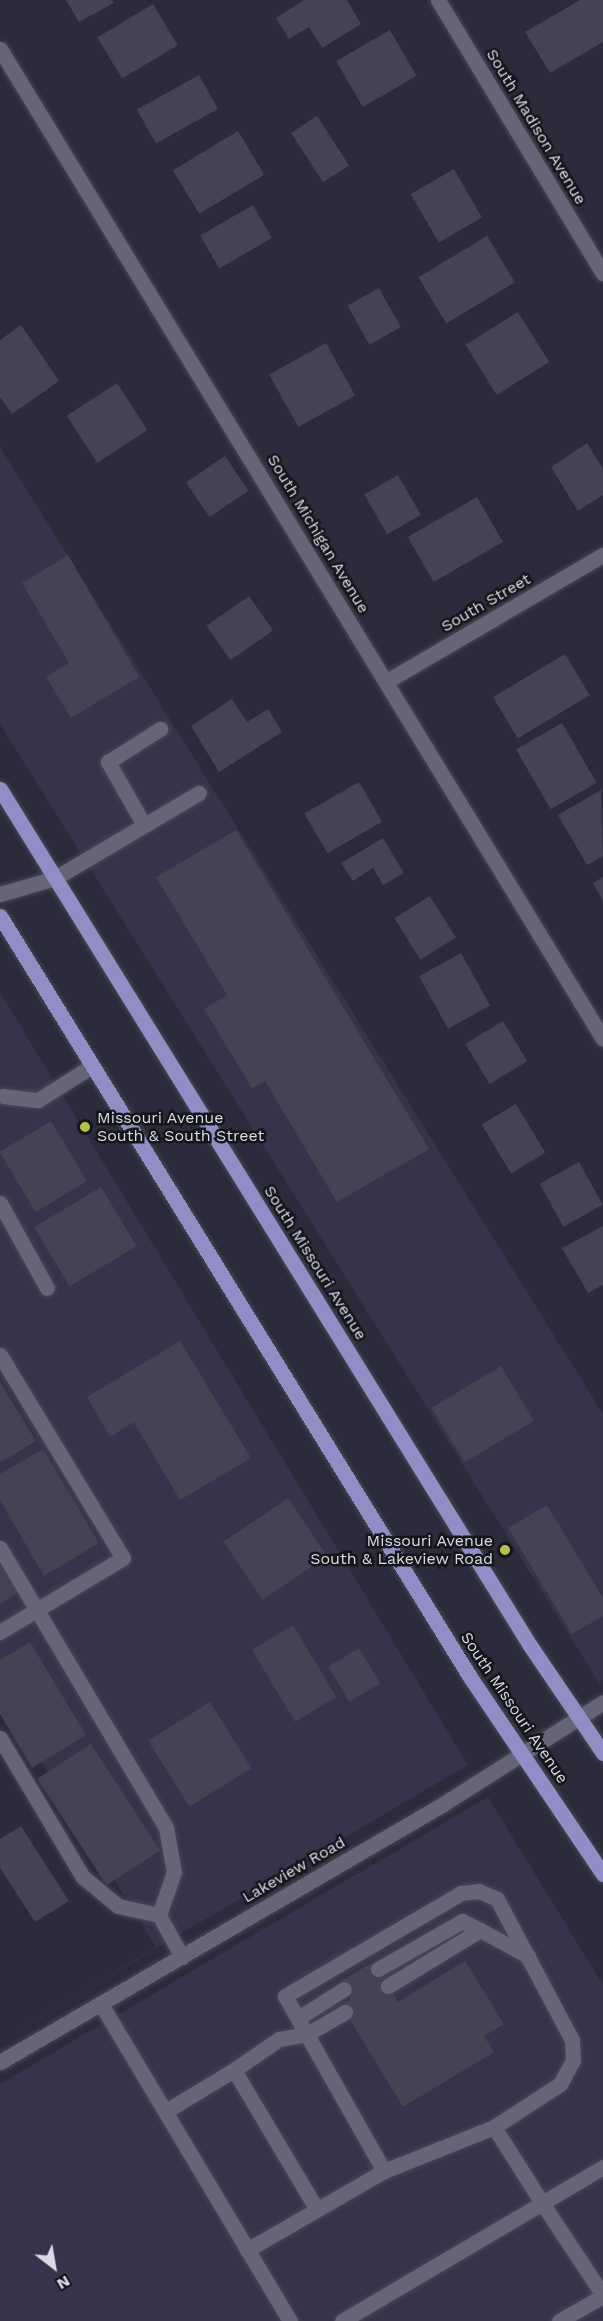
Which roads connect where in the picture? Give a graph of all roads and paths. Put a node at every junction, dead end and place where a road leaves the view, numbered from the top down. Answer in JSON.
{"nodes":[{"id":1,"x":438,"y":0,"type":"edge"},
{"id":2,"x":0,"y":49,"type":"edge"},
{"id":3,"x":603,"y":273,"type":"edge"},
{"id":4,"x":603,"y":555,"type":"edge"},
{"id":5,"x":387,"y":681,"type":"junction"},
{"id":6,"x":160,"y":729,"type":"dead end"},
{"id":7,"x":0,"y":789,"type":"edge"},
{"id":8,"x":199,"y":793,"type":"dead end"},
{"id":9,"x":144,"y":825,"type":"junction"},
{"id":10,"x":55,"y":878,"type":"junction"},
{"id":11,"x":0,"y":894,"type":"edge"},
{"id":12,"x":0,"y":916,"type":"edge"},
{"id":13,"x":603,"y":1039,"type":"edge"},
{"id":14,"x":92,"y":1066,"type":"junction"},
{"id":15,"x":1,"y":1097,"type":"edge"},
{"id":16,"x":0,"y":1203,"type":"edge"},
{"id":17,"x":47,"y":1288,"type":"dead end"},
{"id":18,"x":0,"y":1355,"type":"edge"},
{"id":19,"x":0,"y":1548,"type":"edge"},
{"id":20,"x":37,"y":1610,"type":"junction"},
{"id":21,"x":0,"y":1632,"type":"edge"},
{"id":22,"x":603,"y":1702,"type":"edge"},
{"id":23,"x":579,"y":1718,"type":"junction"},
{"id":24,"x":0,"y":1738,"type":"edge"},
{"id":25,"x":521,"y":1753,"type":"junction"},
{"id":26,"x":603,"y":1753,"type":"edge"},
{"id":27,"x":603,"y":1874,"type":"edge"},
{"id":28,"x":159,"y":1915,"type":"junction"},
{"id":29,"x":480,"y":1930,"type":"junction"},
{"id":30,"x":528,"y":1956,"type":"junction"},
{"id":31,"x":182,"y":1957,"type":"junction"},
{"id":32,"x":378,"y":1969,"type":"dead end"},
{"id":33,"x":388,"y":1986,"type":"dead end"},
{"id":34,"x":344,"y":1989,"type":"dead end"},
{"id":35,"x":101,"y":2004,"type":"junction"},
{"id":36,"x":345,"y":2012,"type":"dead end"},
{"id":37,"x":298,"y":2018,"type":"junction"},
{"id":38,"x":307,"y":2034,"type":"junction"},
{"id":39,"x":0,"y":2062,"type":"edge"},
{"id":40,"x":234,"y":2070,"type":"junction"},
{"id":41,"x":166,"y":2111,"type":"junction"},
{"id":42,"x":494,"y":2127,"type":"junction"},
{"id":43,"x":603,"y":2167,"type":"edge"},
{"id":44,"x":384,"y":2171,"type":"junction"},
{"id":45,"x":542,"y":2203,"type":"junction"},
{"id":46,"x":315,"y":2208,"type":"junction"},
{"id":47,"x":247,"y":2250,"type":"junction"},
{"id":48,"x":602,"y":2296,"type":"edge"},
{"id":49,"x":290,"y":2321,"type":"edge"},
{"id":50,"x":342,"y":2321,"type":"edge"},
{"id":51,"x":559,"y":2321,"type":"edge"}],
"edges":[{"from":1,"to":3,"type":"street","name":"South Madison Avenue"},
{"from":2,"to":5,"type":"street","name":"South Michigan Avenue"},
{"from":4,"to":5,"type":"street","name":"South Street"},
{"from":5,"to":13,"type":"street","name":"South Michigan Avenue"},
{"from":6,"to":9,"type":"street"},
{"from":7,"to":10,"type":"main road","name":"South Missouri Avenue"},
{"from":8,"to":9,"type":"street"},
{"from":9,"to":10,"type":"street"},
{"from":10,"to":11,"type":"street"},
{"from":10,"to":23,"type":"main road","name":"South Missouri Avenue"},
{"from":12,"to":14,"type":"main road","name":"South Missouri Avenue"},
{"from":14,"to":15,"type":"street"},
{"from":14,"to":25,"type":"main road","name":"South Missouri Avenue"},
{"from":16,"to":17,"type":"street"},
{"from":18,"to":20,"type":"street"},
{"from":19,"to":20,"type":"street"},
{"from":20,"to":21,"type":"street"},
{"from":20,"to":28,"type":"street"},
{"from":22,"to":23,"type":"street","name":"Lakeview Road"},
{"from":23,"to":25,"type":"street","name":"Lakeview Road"},
{"from":23,"to":26,"type":"main road","name":"South Missouri Avenue"},
{"from":24,"to":28,"type":"street"},
{"from":25,"to":27,"type":"main road","name":"South Missouri Avenue"},
{"from":25,"to":31,"type":"street","name":"Lakeview Road"},
{"from":28,"to":31,"type":"street"},
{"from":29,"to":30,"type":"street"},
{"from":29,"to":32,"type":"street"},
{"from":29,"to":33,"type":"street"},
{"from":30,"to":37,"type":"street"},
{"from":30,"to":42,"type":"street"},
{"from":31,"to":35,"type":"street","name":"Lakeview Road"},
{"from":34,"to":37,"type":"street"},
{"from":35,"to":39,"type":"street","name":"Lakeview Road"},
{"from":35,"to":41,"type":"street"},
{"from":36,"to":38,"type":"street"},
{"from":37,"to":38,"type":"street"},
{"from":38,"to":40,"type":"street"},
{"from":38,"to":44,"type":"street"},
{"from":40,"to":41,"type":"street"},
{"from":40,"to":46,"type":"street"},
{"from":41,"to":47,"type":"street"},
{"from":42,"to":44,"type":"street"},
{"from":42,"to":45,"type":"street"},
{"from":43,"to":45,"type":"street"},
{"from":44,"to":46,"type":"street"},
{"from":45,"to":48,"type":"street"},
{"from":45,"to":50,"type":"street"},
{"from":46,"to":47,"type":"street"},
{"from":47,"to":49,"type":"street"},
{"from":48,"to":51,"type":"street"}]}
